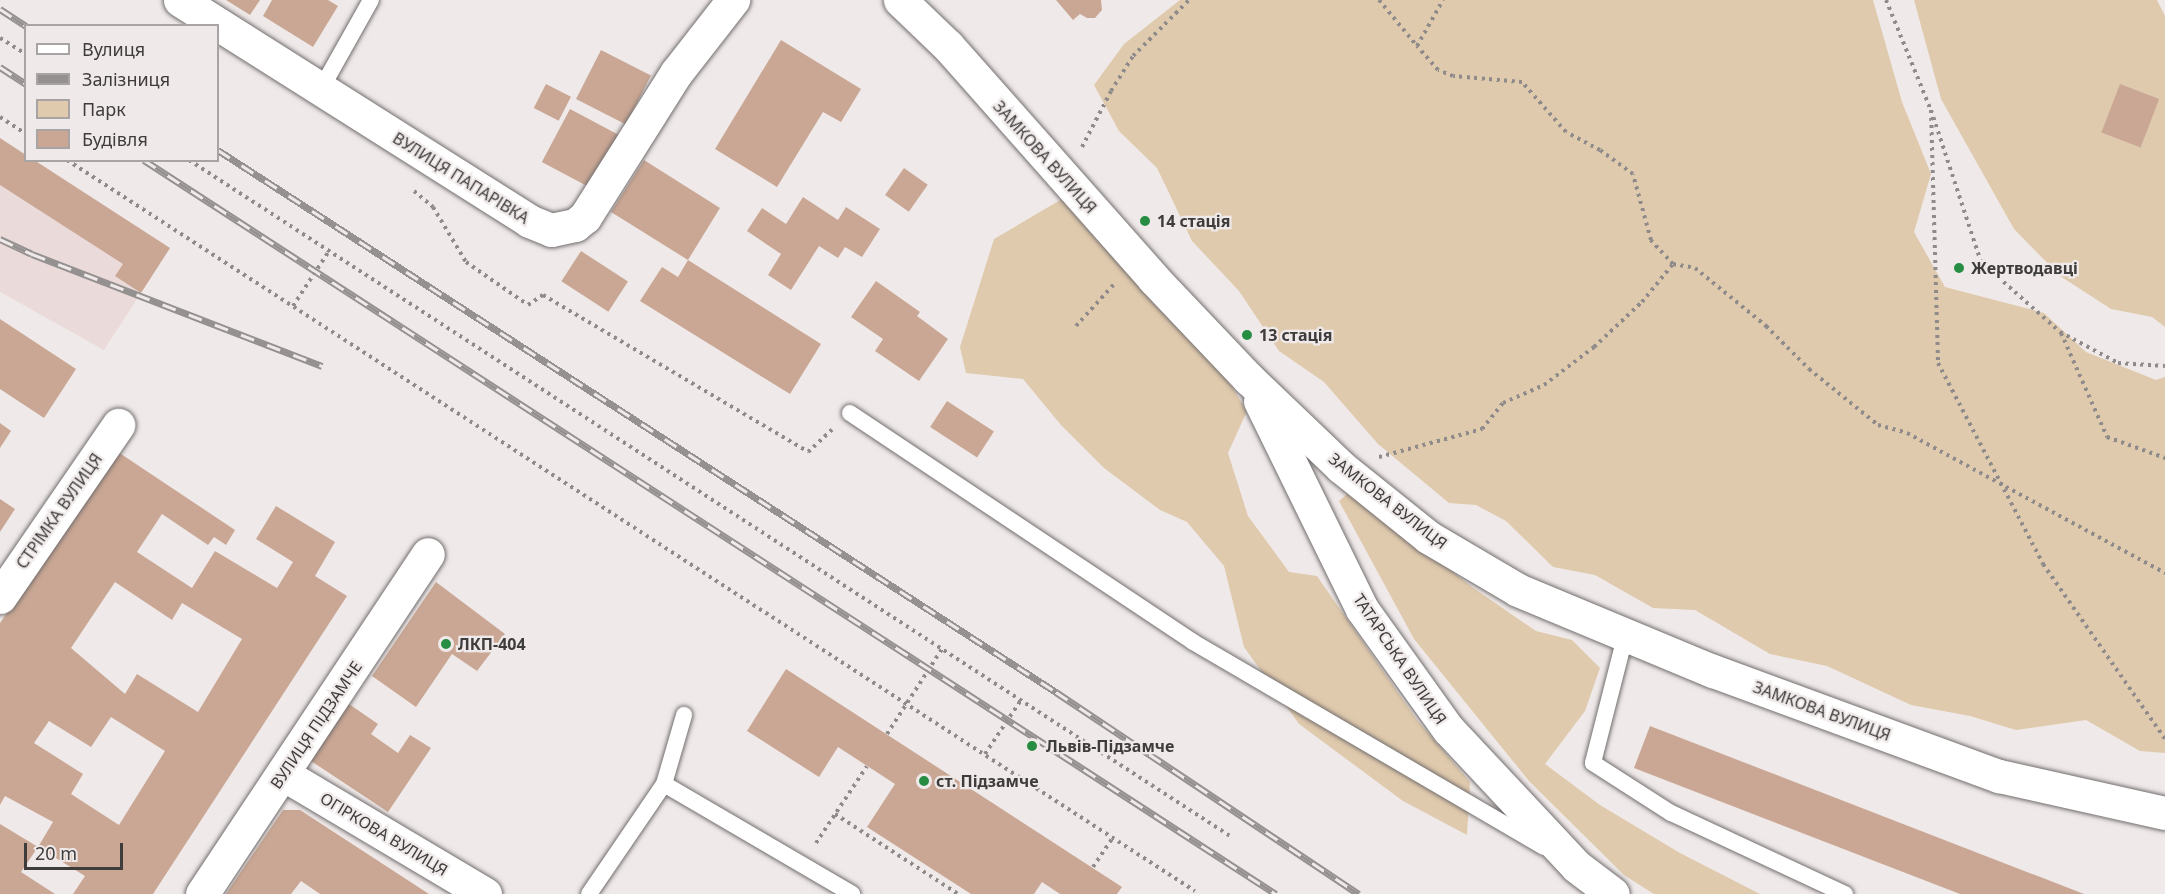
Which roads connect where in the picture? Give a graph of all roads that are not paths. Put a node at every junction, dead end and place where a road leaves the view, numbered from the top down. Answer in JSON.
{"nodes":[{"id":1,"x":180,"y":0,"type":"edge"},
{"id":2,"x":371,"y":0,"type":"edge"},
{"id":3,"x":733,"y":0,"type":"edge"},
{"id":4,"x":900,"y":0,"type":"edge"},
{"id":5,"x":218,"y":24,"type":"edge"},
{"id":6,"x":219,"y":25,"type":"edge"},
{"id":7,"x":321,"y":89,"type":"junction"},
{"id":8,"x":1249,"y":379,"type":"junction"},
{"id":9,"x":850,"y":413,"type":"road end"},
{"id":10,"x":118,"y":425,"type":"dead end"},
{"id":11,"x":428,"y":554,"type":"dead end"},
{"id":12,"x":0,"y":597,"type":"edge"},
{"id":13,"x":1625,"y":637,"type":"junction"},
{"id":14,"x":684,"y":715,"type":"dead end"},
{"id":15,"x":283,"y":774,"type":"junction"},
{"id":16,"x":664,"y":784,"type":"junction"},
{"id":17,"x":2165,"y":813,"type":"edge"},
{"id":18,"x":1576,"y":866,"type":"junction"},
{"id":19,"x":202,"y":894,"type":"edge"},
{"id":20,"x":485,"y":894,"type":"edge"},
{"id":21,"x":589,"y":894,"type":"edge"},
{"id":22,"x":852,"y":894,"type":"edge"},
{"id":23,"x":1613,"y":894,"type":"edge"},
{"id":24,"x":1845,"y":894,"type":"edge"}],
"edges":[{"from":1,"to":5,"type":"street","name":"ВУЛИЦЯ ПАПАРІВКА"},
{"from":2,"to":7,"type":"lane"},
{"from":3,"to":7,"type":"street","name":"ВУЛИЦЯ ПАПАРІВКА"},
{"from":4,"to":8,"type":"street","name":"ЗАМКОВА ВУЛИЦЯ"},
{"from":6,"to":7,"type":"street","name":"ВУЛИЦЯ ПАПАРІВКА"},
{"from":8,"to":13,"type":"street","name":"ЗАМКОВА ВУЛИЦЯ"},
{"from":8,"to":18,"type":"street","name":"ТАТАРСЬКА ВУЛИЦЯ"},
{"from":9,"to":18,"type":"lane"},
{"from":10,"to":12,"type":"street","name":"СТРІМКА ВУЛИЦЯ"},
{"from":11,"to":15,"type":"street","name":"ВУЛИЦЯ ПІДЗАМЧЕ"},
{"from":13,"to":17,"type":"street","name":"ЗАМКОВА ВУЛИЦЯ"},
{"from":13,"to":24,"type":"lane"},
{"from":14,"to":16,"type":"lane"},
{"from":15,"to":19,"type":"street","name":"ВУЛИЦЯ ПІДЗАМЧЕ"},
{"from":15,"to":20,"type":"street","name":"ОГІРКОВА ВУЛИЦЯ"},
{"from":16,"to":21,"type":"lane"},
{"from":16,"to":22,"type":"lane"},
{"from":18,"to":23,"type":"street","name":"ТАТАРСЬКА ВУЛИЦЯ"}]}
